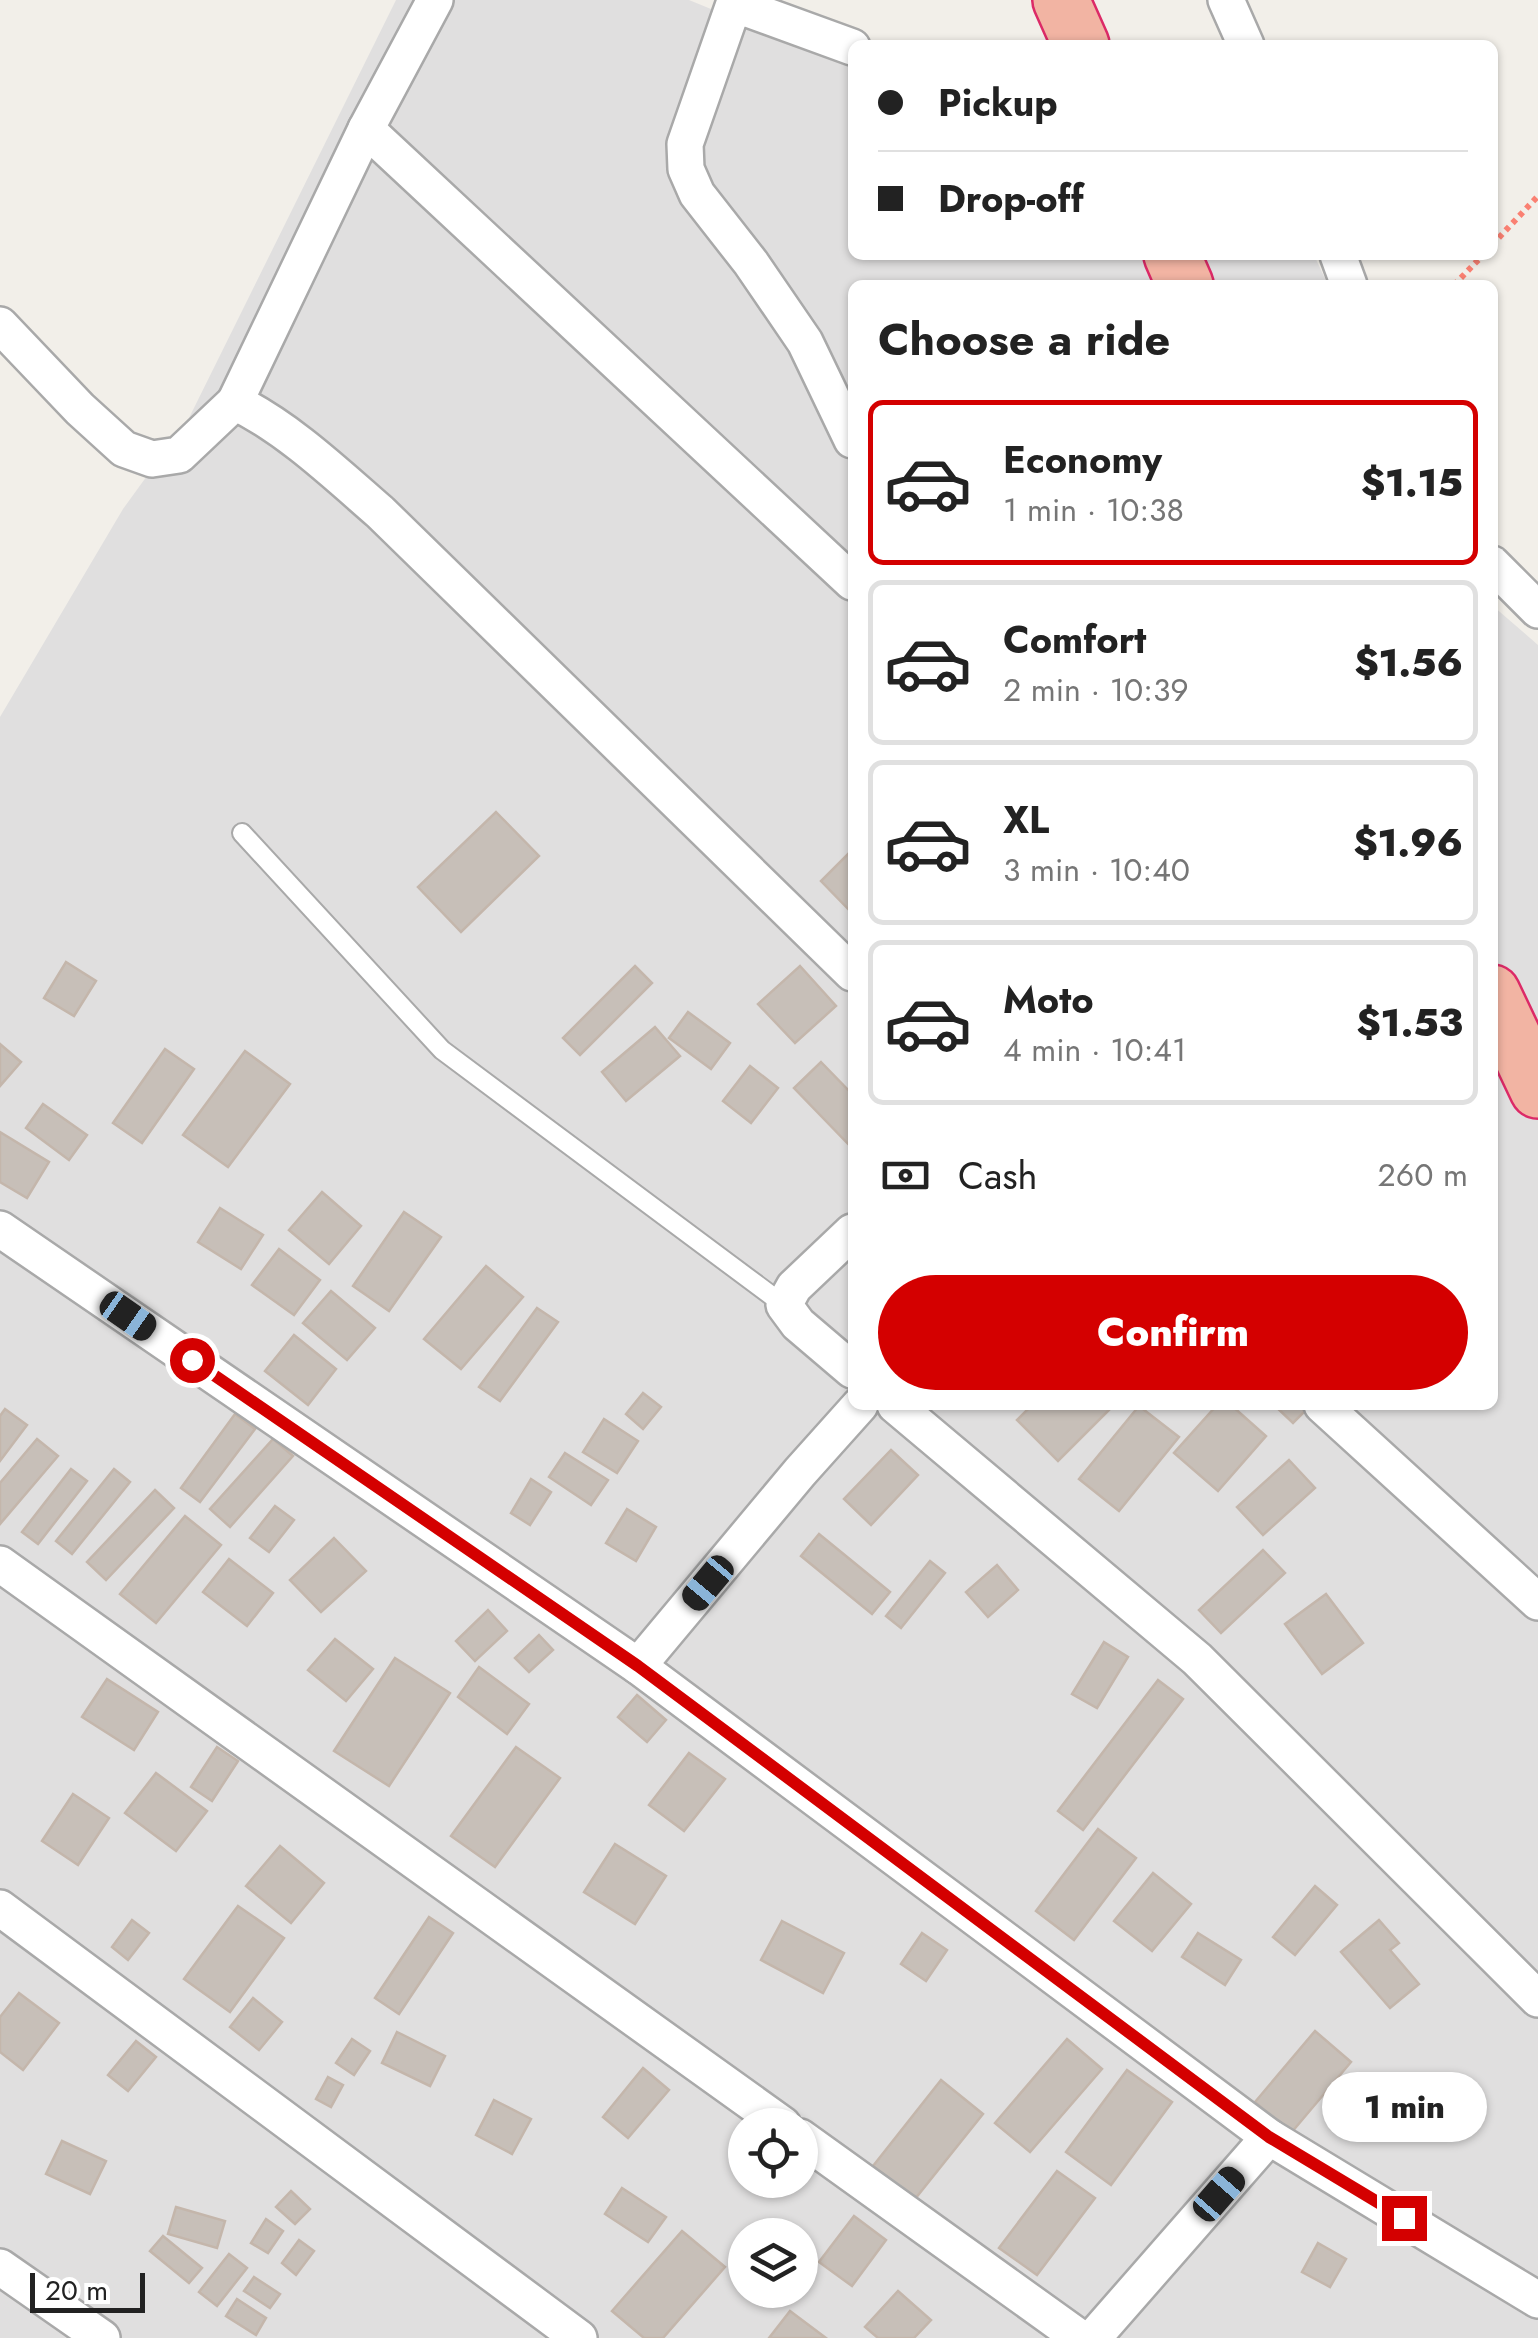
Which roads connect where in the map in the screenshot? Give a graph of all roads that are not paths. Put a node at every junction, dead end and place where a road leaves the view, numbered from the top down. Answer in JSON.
{"nodes":[{"id":1,"x":435,"y":0,"type":"edge"},
{"id":2,"x":1061,"y":0,"type":"edge"},
{"id":3,"x":1226,"y":0,"type":"edge"},
{"id":4,"x":731,"y":2,"type":"edge"},
{"id":5,"x":1080,"y":40,"type":"edge"},
{"id":6,"x":1244,"y":40,"type":"edge"},
{"id":7,"x":848,"y":46,"type":"edge"},
{"id":8,"x":366,"y":129,"type":"junction"},
{"id":9,"x":0,"y":325,"type":"edge"},
{"id":10,"x":235,"y":402,"type":"junction"},
{"id":11,"x":848,"y":432,"type":"edge"},
{"id":12,"x":1498,"y":570,"type":"edge"},
{"id":13,"x":848,"y":578,"type":"edge"},
{"id":14,"x":1538,"y":610,"type":"edge"},
{"id":15,"x":242,"y":833,"type":"dead end"},
{"id":16,"x":848,"y":969,"type":"edge"},
{"id":17,"x":1498,"y":1006,"type":"edge"},
{"id":18,"x":1538,"y":1090,"type":"edge"},
{"id":19,"x":0,"y":1229,"type":"edge"},
{"id":20,"x":848,"y":1236,"type":"edge"},
{"id":21,"x":784,"y":1306,"type":"junction"},
{"id":22,"x":848,"y":1367,"type":"edge"},
{"id":23,"x":856,"y":1410,"type":"edge"},
{"id":24,"x":901,"y":1410,"type":"edge"},
{"id":25,"x":1327,"y":1410,"type":"edge"},
{"id":26,"x":0,"y":1564,"type":"edge"},
{"id":27,"x":1538,"y":1602,"type":"edge"},
{"id":28,"x":638,"y":1666,"type":"junction"},
{"id":29,"x":0,"y":1908,"type":"edge"},
{"id":30,"x":1538,"y":1999,"type":"edge"},
{"id":31,"x":759,"y":2108,"type":"edge"},
{"id":32,"x":1269,"y":2137,"type":"junction"},
{"id":33,"x":818,"y":2150,"type":"edge"},
{"id":34,"x":0,"y":2267,"type":"edge"},
{"id":35,"x":1538,"y":2300,"type":"edge"},
{"id":36,"x":102,"y":2338,"type":"edge"},
{"id":37,"x":580,"y":2338,"type":"edge"},
{"id":38,"x":1080,"y":2338,"type":"edge"},
{"id":39,"x":1093,"y":2338,"type":"edge"}],
"edges":[{"from":1,"to":8,"type":"street"},
{"from":2,"to":5,"type":"highway"},
{"from":3,"to":6,"type":"street"},
{"from":4,"to":7,"type":"street"},
{"from":4,"to":11,"type":"street"},
{"from":8,"to":10,"type":"street"},
{"from":8,"to":13,"type":"street"},
{"from":9,"to":10,"type":"street"},
{"from":10,"to":16,"type":"street"},
{"from":12,"to":14,"type":"street"},
{"from":15,"to":21,"type":"lane"},
{"from":17,"to":18,"type":"highway"},
{"from":19,"to":28,"type":"street"},
{"from":20,"to":21,"type":"street"},
{"from":21,"to":22,"type":"street"},
{"from":23,"to":28,"type":"street"},
{"from":24,"to":30,"type":"street"},
{"from":25,"to":27,"type":"street"},
{"from":26,"to":31,"type":"street"},
{"from":28,"to":32,"type":"street"},
{"from":29,"to":37,"type":"street"},
{"from":32,"to":35,"type":"street"},
{"from":32,"to":39,"type":"street"},
{"from":33,"to":38,"type":"street"},
{"from":34,"to":36,"type":"street"}]}
